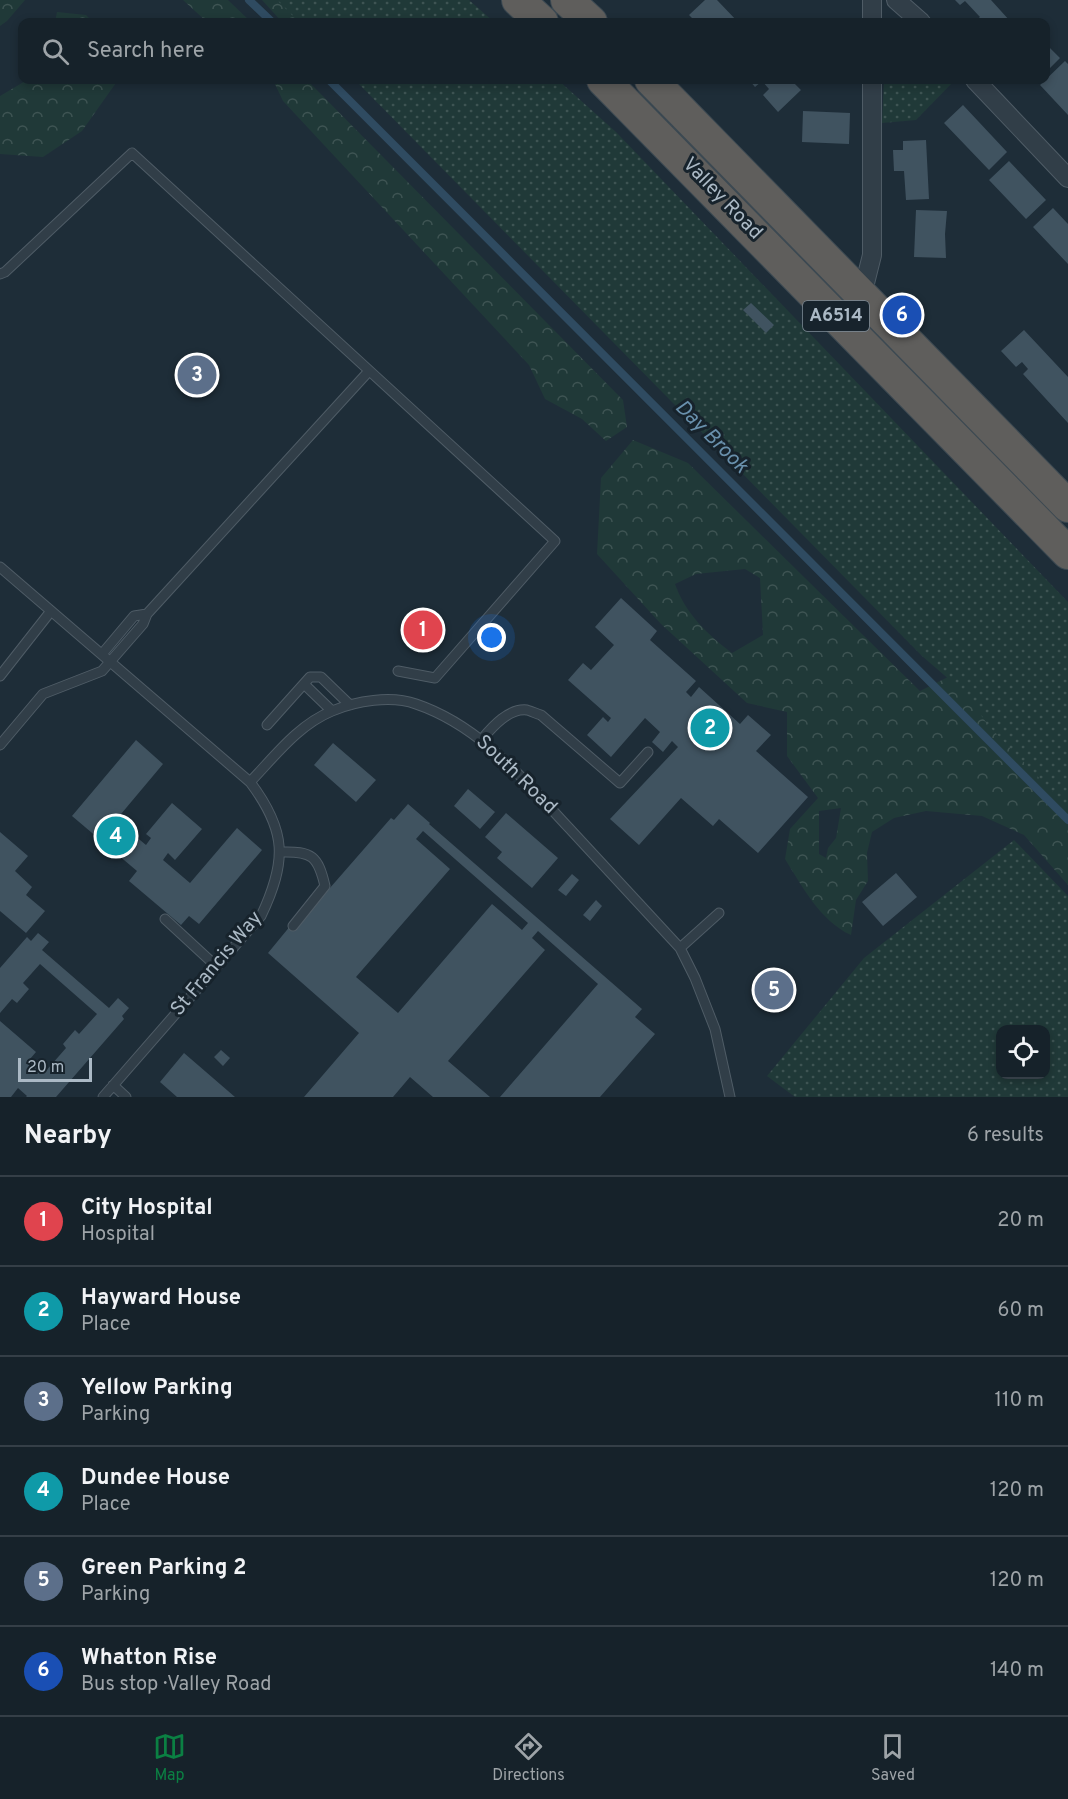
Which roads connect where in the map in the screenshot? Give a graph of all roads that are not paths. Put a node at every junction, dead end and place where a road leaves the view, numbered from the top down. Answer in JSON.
{"nodes":[{"id":1,"x":518,"y":0,"type":"edge"},
{"id":2,"x":567,"y":0,"type":"edge"},
{"id":3,"x":872,"y":0,"type":"edge"},
{"id":4,"x":896,"y":0,"type":"edge"},
{"id":5,"x":538,"y":18,"type":"edge"},
{"id":6,"x":587,"y":18,"type":"edge"},
{"id":7,"x":872,"y":18,"type":"edge"},
{"id":8,"x":916,"y":18,"type":"edge"},
{"id":9,"x":607,"y":84,"type":"edge"},
{"id":10,"x":655,"y":84,"type":"edge"},
{"id":11,"x":872,"y":84,"type":"edge"},
{"id":12,"x":979,"y":84,"type":"edge"},
{"id":13,"x":1068,"y":178,"type":"edge"},
{"id":14,"x":0,"y":274,"type":"edge"},
{"id":15,"x":862,"y":295,"type":"junction"},
{"id":16,"x":840,"y":320,"type":"junction"},
{"id":17,"x":369,"y":370,"type":"junction"},
{"id":18,"x":1068,"y":506,"type":"edge"},
{"id":19,"x":1068,"y":553,"type":"edge"},
{"id":20,"x":0,"y":567,"type":"edge"},
{"id":21,"x":51,"y":611,"type":"junction"},
{"id":22,"x":147,"y":614,"type":"junction"},
{"id":23,"x":102,"y":654,"type":"junction"},
{"id":24,"x":111,"y":662,"type":"junction"},
{"id":25,"x":398,"y":671,"type":"dead end"},
{"id":26,"x":0,"y":676,"type":"edge"},
{"id":27,"x":304,"y":684,"type":"junction"},
{"id":28,"x":350,"y":705,"type":"junction"},
{"id":29,"x":332,"y":711,"type":"junction"},
{"id":30,"x":267,"y":725,"type":"dead end"},
{"id":31,"x":482,"y":739,"type":"junction"},
{"id":32,"x":0,"y":745,"type":"edge"},
{"id":33,"x":648,"y":752,"type":"dead end"},
{"id":34,"x":250,"y":782,"type":"junction"},
{"id":35,"x":281,"y":852,"type":"junction"},
{"id":36,"x":719,"y":913,"type":"dead end"},
{"id":37,"x":165,"y":919,"type":"dead end"},
{"id":38,"x":293,"y":926,"type":"dead end"},
{"id":39,"x":680,"y":948,"type":"junction"},
{"id":40,"x":217,"y":966,"type":"junction"},
{"id":41,"x":113,"y":1085,"type":"junction"},
{"id":42,"x":103,"y":1097,"type":"edge"},
{"id":43,"x":126,"y":1097,"type":"edge"},
{"id":44,"x":730,"y":1097,"type":"edge"}],
"edges":[{"from":1,"to":5,"type":"highway"},
{"from":2,"to":6,"type":"highway"},
{"from":3,"to":7,"type":"street"},
{"from":4,"to":8,"type":"street"},
{"from":9,"to":16,"type":"highway","name":"Valley Road","number":"A6514"},
{"from":10,"to":15,"type":"highway","name":"Valley Road","number":"A6514"},
{"from":11,"to":15,"type":"street"},
{"from":12,"to":13,"type":"street"},
{"from":14,"to":17,"type":"lane"},
{"from":15,"to":16,"type":"highway"},
{"from":15,"to":18,"type":"highway","name":"Valley Road","number":"A6514"},
{"from":16,"to":19,"type":"highway","name":"Valley Road","number":"A6514"},
{"from":17,"to":22,"type":"lane"},
{"from":17,"to":25,"type":"lane"},
{"from":20,"to":21,"type":"lane"},
{"from":21,"to":23,"type":"lane"},
{"from":21,"to":26,"type":"lane"},
{"from":22,"to":23,"type":"lane"},
{"from":22,"to":24,"type":"lane"},
{"from":23,"to":24,"type":"lane"},
{"from":24,"to":32,"type":"lane"},
{"from":24,"to":34,"type":"lane"},
{"from":27,"to":28,"type":"lane"},
{"from":27,"to":29,"type":"lane"},
{"from":27,"to":30,"type":"lane"},
{"from":28,"to":29,"type":"lane","name":"South Road"},
{"from":28,"to":31,"type":"lane","name":"South Road"},
{"from":29,"to":34,"type":"lane","name":"South Road"},
{"from":31,"to":33,"type":"lane"},
{"from":31,"to":39,"type":"lane","name":"South Road"},
{"from":34,"to":35,"type":"lane","name":"St Francis Way"},
{"from":35,"to":38,"type":"lane"},
{"from":35,"to":40,"type":"lane","name":"St Francis Way"},
{"from":36,"to":39,"type":"lane"},
{"from":37,"to":40,"type":"lane"},
{"from":39,"to":44,"type":"lane","name":"South Road"},
{"from":40,"to":41,"type":"lane","name":"St Francis Way"},
{"from":41,"to":42,"type":"lane","name":"St Francis Way"},
{"from":41,"to":43,"type":"lane"}]}
